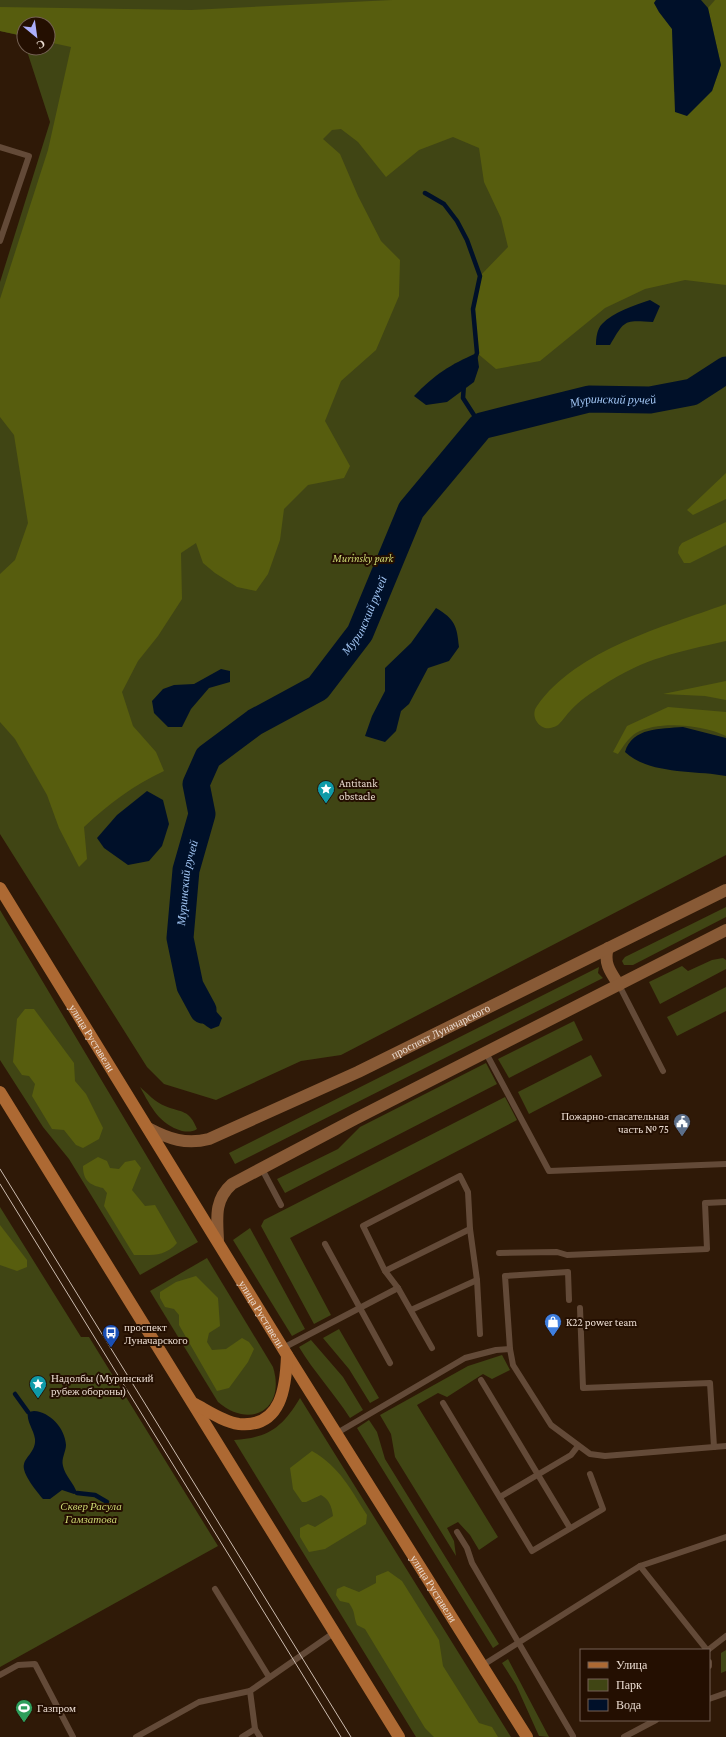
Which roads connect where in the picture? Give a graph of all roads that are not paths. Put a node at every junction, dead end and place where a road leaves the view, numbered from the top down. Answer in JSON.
{"nodes":[{"id":1,"x":0,"y":147,"type":"edge"},
{"id":2,"x":0,"y":242,"type":"edge"},
{"id":3,"x":0,"y":888,"type":"edge"},
{"id":4,"x":726,"y":890,"type":"edge"},
{"id":5,"x":726,"y":930,"type":"edge"},
{"id":6,"x":608,"y":948,"type":"junction"},
{"id":7,"x":619,"y":985,"type":"junction"},
{"id":8,"x":486,"y":1053,"type":"junction"},
{"id":9,"x":664,"y":1071,"type":"dead end"},
{"id":10,"x":0,"y":1092,"type":"edge"},
{"id":11,"x":148,"y":1128,"type":"junction"},
{"id":12,"x":726,"y":1164,"type":"edge"},
{"id":13,"x":262,"y":1169,"type":"junction"},
{"id":14,"x":726,"y":1202,"type":"edge"},
{"id":15,"x":281,"y":1205,"type":"dead end"},
{"id":16,"x":470,"y":1229,"type":"junction"},
{"id":17,"x":218,"y":1240,"type":"junction"},
{"id":18,"x":324,"y":1244,"type":"dead end"},
{"id":19,"x":499,"y":1253,"type":"dead end"},
{"id":20,"x":385,"y":1271,"type":"junction"},
{"id":21,"x":477,"y":1280,"type":"junction"},
{"id":22,"x":398,"y":1288,"type":"junction"},
{"id":23,"x":569,"y":1300,"type":"dead end"},
{"id":24,"x":360,"y":1308,"type":"junction"},
{"id":25,"x":580,"y":1308,"type":"dead end"},
{"id":26,"x":411,"y":1310,"type":"junction"},
{"id":27,"x":480,"y":1334,"type":"dead end"},
{"id":28,"x":432,"y":1348,"type":"dead end"},
{"id":29,"x":510,"y":1349,"type":"junction"},
{"id":30,"x":285,"y":1351,"type":"junction"},
{"id":31,"x":390,"y":1363,"type":"dead end"},
{"id":32,"x":481,"y":1380,"type":"dead end"},
{"id":33,"x":194,"y":1403,"type":"junction"},
{"id":34,"x":443,"y":1403,"type":"dead end"},
{"id":35,"x":337,"y":1433,"type":"junction"},
{"id":36,"x":578,"y":1446,"type":"junction"},
{"id":37,"x":726,"y":1446,"type":"edge"},
{"id":38,"x":714,"y":1447,"type":"junction"},
{"id":39,"x":590,"y":1474,"type":"dead end"},
{"id":40,"x":538,"y":1475,"type":"junction"},
{"id":41,"x":500,"y":1497,"type":"junction"},
{"id":42,"x":570,"y":1528,"type":"junction"},
{"id":43,"x":457,"y":1532,"type":"dead end"},
{"id":44,"x":726,"y":1537,"type":"edge"},
{"id":45,"x":640,"y":1566,"type":"junction"},
{"id":46,"x":215,"y":1589,"type":"dead end"},
{"id":47,"x":335,"y":1632,"type":"junction"},
{"id":48,"x":726,"y":1636,"type":"edge"},
{"id":49,"x":518,"y":1644,"type":"junction"},
{"id":50,"x":707,"y":1649,"type":"edge"},
{"id":51,"x":709,"y":1649,"type":"edge"},
{"id":52,"x":483,"y":1665,"type":"junction"},
{"id":53,"x":0,"y":1675,"type":"edge"},
{"id":54,"x":269,"y":1678,"type":"junction"},
{"id":55,"x":250,"y":1691,"type":"junction"},
{"id":56,"x":726,"y":1693,"type":"edge"},
{"id":57,"x":710,"y":1699,"type":"edge"},
{"id":58,"x":654,"y":1721,"type":"edge"},
{"id":59,"x":255,"y":1729,"type":"junction"},
{"id":60,"x":573,"y":1736,"type":"edge"},
{"id":61,"x":73,"y":1737,"type":"edge"},
{"id":62,"x":136,"y":1737,"type":"edge"},
{"id":63,"x":242,"y":1737,"type":"edge"},
{"id":64,"x":260,"y":1737,"type":"edge"},
{"id":65,"x":399,"y":1737,"type":"edge"},
{"id":66,"x":527,"y":1737,"type":"edge"},
{"id":67,"x":624,"y":1737,"type":"edge"}],
"edges":[{"from":1,"to":2,"type":"lane"},
{"from":3,"to":11,"type":"main road","name":"улица Руставели"},
{"from":4,"to":6,"type":"main road","name":"проспект Луначарского"},
{"from":5,"to":7,"type":"main road"},
{"from":6,"to":7,"type":"main road"},
{"from":6,"to":11,"type":"main road","name":"проспект Луначарского"},
{"from":7,"to":8,"type":"main road"},
{"from":7,"to":9,"type":"lane"},
{"from":8,"to":12,"type":"lane"},
{"from":8,"to":13,"type":"main road"},
{"from":10,"to":33,"type":"main road"},
{"from":11,"to":17,"type":"main road","name":"улица Руставели"},
{"from":13,"to":15,"type":"lane"},
{"from":13,"to":17,"type":"main road"},
{"from":14,"to":19,"type":"lane"},
{"from":16,"to":20,"type":"lane"},
{"from":16,"to":20,"type":"lane"},
{"from":16,"to":21,"type":"lane"},
{"from":17,"to":30,"type":"main road","name":"улица Руставели"},
{"from":18,"to":24,"type":"lane"},
{"from":20,"to":22,"type":"lane"},
{"from":21,"to":26,"type":"lane"},
{"from":21,"to":27,"type":"lane"},
{"from":22,"to":24,"type":"lane"},
{"from":22,"to":26,"type":"lane"},
{"from":23,"to":29,"type":"lane"},
{"from":24,"to":30,"type":"lane"},
{"from":24,"to":31,"type":"lane"},
{"from":25,"to":38,"type":"lane"},
{"from":26,"to":28,"type":"lane"},
{"from":29,"to":35,"type":"lane"},
{"from":29,"to":36,"type":"lane"},
{"from":30,"to":33,"type":"main road"},
{"from":30,"to":35,"type":"main road","name":"улица Руставели"},
{"from":32,"to":40,"type":"lane"},
{"from":33,"to":47,"type":"main road"},
{"from":34,"to":41,"type":"lane"},
{"from":35,"to":52,"type":"main road","name":"улица Руставели"},
{"from":36,"to":38,"type":"lane"},
{"from":36,"to":40,"type":"lane"},
{"from":37,"to":38,"type":"lane"},
{"from":39,"to":42,"type":"lane"},
{"from":40,"to":41,"type":"lane"},
{"from":40,"to":42,"type":"lane"},
{"from":41,"to":42,"type":"lane"},
{"from":43,"to":49,"type":"lane"},
{"from":44,"to":45,"type":"lane"},
{"from":45,"to":49,"type":"lane"},
{"from":45,"to":50,"type":"lane"},
{"from":46,"to":54,"type":"lane"},
{"from":47,"to":54,"type":"lane"},
{"from":47,"to":65,"type":"main road"},
{"from":48,"to":51,"type":"lane"},
{"from":49,"to":52,"type":"lane"},
{"from":49,"to":60,"type":"lane"},
{"from":52,"to":66,"type":"main road","name":"улица Руставели"},
{"from":53,"to":61,"type":"lane"},
{"from":54,"to":55,"type":"lane"},
{"from":55,"to":59,"type":"lane"},
{"from":55,"to":62,"type":"lane"},
{"from":56,"to":57,"type":"lane"},
{"from":58,"to":67,"type":"lane"},
{"from":59,"to":63,"type":"lane"},
{"from":59,"to":64,"type":"lane"}]}
